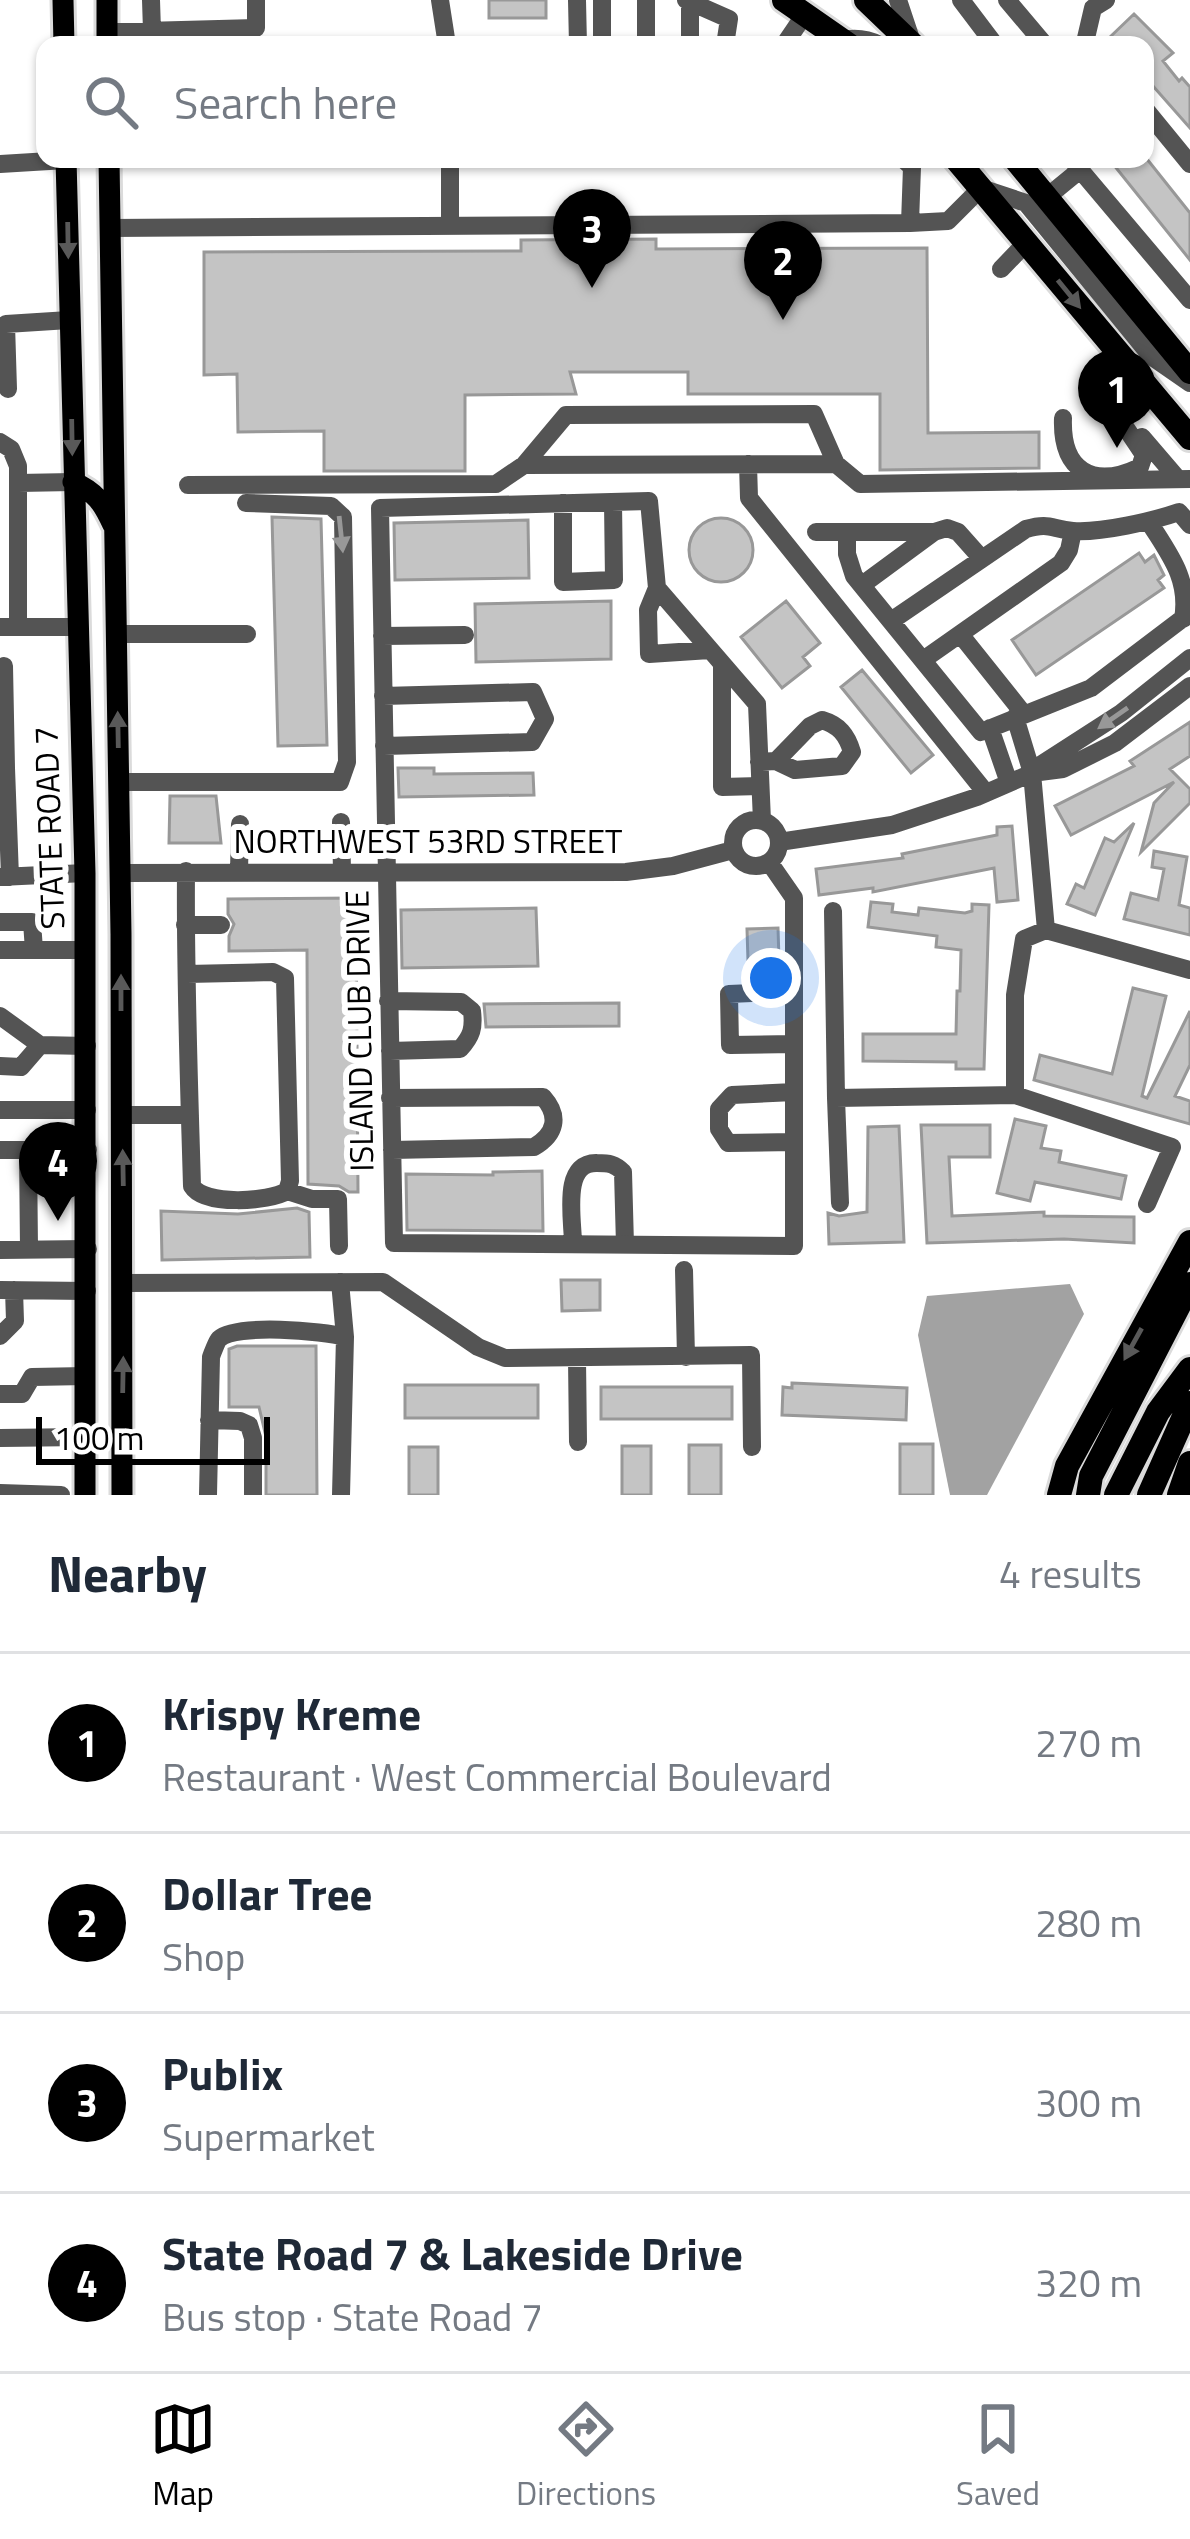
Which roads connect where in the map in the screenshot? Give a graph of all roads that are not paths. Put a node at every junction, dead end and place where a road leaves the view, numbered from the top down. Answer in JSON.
{"nodes":[{"id":1,"x":63,"y":0,"type":"edge"},
{"id":2,"x":106,"y":0,"type":"edge"},
{"id":3,"x":151,"y":0,"type":"edge"},
{"id":4,"x":256,"y":0,"type":"edge"},
{"id":5,"x":577,"y":0,"type":"edge"},
{"id":6,"x":602,"y":0,"type":"edge"},
{"id":7,"x":646,"y":0,"type":"edge"},
{"id":8,"x":866,"y":0,"type":"edge"},
{"id":9,"x":898,"y":0,"type":"edge"},
{"id":10,"x":961,"y":0,"type":"edge"},
{"id":11,"x":1007,"y":0,"type":"edge"},
{"id":12,"x":443,"y":1,"type":"edge"},
{"id":13,"x":688,"y":1,"type":"edge"},
{"id":14,"x":1100,"y":4,"type":"edge"},
{"id":15,"x":795,"y":7,"type":"edge"},
{"id":16,"x":152,"y":31,"type":"junction"},
{"id":17,"x":64,"y":36,"type":"edge"},
{"id":18,"x":107,"y":36,"type":"edge"},
{"id":19,"x":120,"y":36,"type":"edge"},
{"id":20,"x":446,"y":36,"type":"edge"},
{"id":21,"x":578,"y":36,"type":"edge"},
{"id":22,"x":602,"y":36,"type":"edge"},
{"id":23,"x":646,"y":36,"type":"edge"},
{"id":24,"x":690,"y":36,"type":"edge"},
{"id":25,"x":727,"y":36,"type":"edge"},
{"id":26,"x":787,"y":36,"type":"edge"},
{"id":27,"x":830,"y":36,"type":"edge"},
{"id":28,"x":904,"y":36,"type":"edge"},
{"id":29,"x":910,"y":36,"type":"edge"},
{"id":30,"x":988,"y":36,"type":"edge"},
{"id":31,"x":1037,"y":36,"type":"edge"},
{"id":32,"x":1087,"y":36,"type":"edge"},
{"id":33,"x":1154,"y":120,"type":"edge"},
{"id":34,"x":36,"y":161,"type":"edge"},
{"id":35,"x":0,"y":164,"type":"edge"},
{"id":36,"x":1190,"y":164,"type":"edge"},
{"id":37,"x":66,"y":168,"type":"edge"},
{"id":38,"x":109,"y":168,"type":"edge"},
{"id":39,"x":449,"y":168,"type":"edge"},
{"id":40,"x":912,"y":168,"type":"edge"},
{"id":41,"x":964,"y":168,"type":"edge"},
{"id":42,"x":1023,"y":168,"type":"edge"},
{"id":43,"x":1073,"y":168,"type":"edge"},
{"id":44,"x":1079,"y":168,"type":"edge"},
{"id":45,"x":981,"y":188,"type":"junction"},
{"id":46,"x":1047,"y":197,"type":"junction"},
{"id":47,"x":910,"y":224,"type":"junction"},
{"id":48,"x":450,"y":226,"type":"junction"},
{"id":49,"x":110,"y":228,"type":"junction"},
{"id":50,"x":1028,"y":242,"type":"junction"},
{"id":51,"x":1001,"y":268,"type":"dead end"},
{"id":52,"x":1190,"y":300,"type":"edge"},
{"id":53,"x":70,"y":320,"type":"junction"},
{"id":54,"x":3,"y":333,"type":"edge"},
{"id":55,"x":1190,"y":372,"type":"edge"},
{"id":56,"x":1090,"y":376,"type":"dead end"},
{"id":57,"x":1190,"y":383,"type":"edge"},
{"id":58,"x":8,"y":389,"type":"dead end"},
{"id":59,"x":1111,"y":402,"type":"junction"},
{"id":60,"x":1064,"y":418,"type":"dead end"},
{"id":61,"x":1190,"y":438,"type":"edge"},
{"id":62,"x":0,"y":442,"type":"edge"},
{"id":63,"x":524,"y":464,"type":"junction"},
{"id":64,"x":748,"y":464,"type":"junction"},
{"id":65,"x":836,"y":464,"type":"junction"},
{"id":66,"x":1184,"y":479,"type":"edge"},
{"id":67,"x":73,"y":482,"type":"junction"},
{"id":68,"x":18,"y":483,"type":"junction"},
{"id":69,"x":188,"y":485,"type":"dead end"},
{"id":70,"x":613,"y":502,"type":"junction"},
{"id":71,"x":246,"y":503,"type":"dead end"},
{"id":72,"x":563,"y":503,"type":"junction"},
{"id":73,"x":1190,"y":525,"type":"edge"},
{"id":74,"x":1154,"y":530,"type":"junction"},
{"id":75,"x":116,"y":531,"type":"junction"},
{"id":76,"x":1073,"y":531,"type":"junction"},
{"id":77,"x":815,"y":532,"type":"dead end"},
{"id":78,"x":847,"y":532,"type":"junction"},
{"id":79,"x":934,"y":532,"type":"junction"},
{"id":80,"x":982,"y":560,"type":"junction"},
{"id":81,"x":1187,"y":574,"type":"edge"},
{"id":82,"x":862,"y":585,"type":"junction"},
{"id":83,"x":657,"y":588,"type":"junction"},
{"id":84,"x":1186,"y":616,"type":"edge"},
{"id":85,"x":891,"y":621,"type":"junction"},
{"id":86,"x":9,"y":627,"type":"edge"},
{"id":87,"x":77,"y":627,"type":"junction"},
{"id":88,"x":116,"y":634,"type":"junction"},
{"id":89,"x":247,"y":634,"type":"dead end"},
{"id":90,"x":960,"y":634,"type":"junction"},
{"id":91,"x":465,"y":635,"type":"dead end"},
{"id":92,"x":382,"y":636,"type":"junction"},
{"id":93,"x":716,"y":657,"type":"junction"},
{"id":94,"x":1190,"y":658,"type":"edge"},
{"id":95,"x":922,"y":660,"type":"junction"},
{"id":96,"x":4,"y":666,"type":"dead end"},
{"id":97,"x":1173,"y":672,"type":"junction"},
{"id":98,"x":1188,"y":688,"type":"edge"},
{"id":99,"x":383,"y":696,"type":"junction"},
{"id":100,"x":1019,"y":715,"type":"junction"},
{"id":101,"x":990,"y":728,"type":"junction"},
{"id":102,"x":384,"y":746,"type":"junction"},
{"id":103,"x":3,"y":768,"type":"edge"},
{"id":104,"x":1031,"y":772,"type":"junction"},
{"id":105,"x":118,"y":782,"type":"junction"},
{"id":106,"x":1009,"y":783,"type":"junction"},
{"id":107,"x":760,"y":786,"type":"junction"},
{"id":108,"x":986,"y":793,"type":"junction"},
{"id":109,"x":762,"y":821,"type":"junction"},
{"id":110,"x":82,"y":822,"type":"junction"},
{"id":111,"x":340,"y":822,"type":"dead end"},
{"id":112,"x":240,"y":824,"type":"dead end"},
{"id":113,"x":779,"y":842,"type":"junction"},
{"id":114,"x":733,"y":850,"type":"junction"},
{"id":115,"x":769,"y":862,"type":"junction"},
{"id":116,"x":186,"y":871,"type":"junction"},
{"id":117,"x":239,"y":872,"type":"junction"},
{"id":118,"x":342,"y":872,"type":"junction"},
{"id":119,"x":386,"y":872,"type":"junction"},
{"id":120,"x":85,"y":873,"type":"junction"},
{"id":121,"x":120,"y":873,"type":"junction"},
{"id":122,"x":5,"y":877,"type":"edge"},
{"id":123,"x":833,"y":911,"type":"dead end"},
{"id":124,"x":0,"y":922,"type":"edge"},
{"id":125,"x":185,"y":925,"type":"junction"},
{"id":126,"x":221,"y":925,"type":"dead end"},
{"id":127,"x":1046,"y":931,"type":"junction"},
{"id":128,"x":121,"y":934,"type":"junction"},
{"id":129,"x":0,"y":950,"type":"edge"},
{"id":130,"x":34,"y":950,"type":"junction"},
{"id":131,"x":86,"y":950,"type":"junction"},
{"id":132,"x":1190,"y":970,"type":"edge"},
{"id":133,"x":187,"y":974,"type":"junction"},
{"id":134,"x":794,"y":992,"type":"junction"},
{"id":135,"x":388,"y":1001,"type":"junction"},
{"id":136,"x":2,"y":1010,"type":"edge"},
{"id":137,"x":794,"y":1044,"type":"junction"},
{"id":138,"x":40,"y":1045,"type":"junction"},
{"id":139,"x":87,"y":1046,"type":"junction"},
{"id":140,"x":389,"y":1051,"type":"junction"},
{"id":141,"x":0,"y":1066,"type":"edge"},
{"id":142,"x":794,"y":1092,"type":"junction"},
{"id":143,"x":1015,"y":1095,"type":"junction"},
{"id":144,"x":836,"y":1097,"type":"junction"},
{"id":145,"x":390,"y":1098,"type":"junction"},
{"id":146,"x":0,"y":1110,"type":"edge"},
{"id":147,"x":87,"y":1110,"type":"junction"},
{"id":148,"x":122,"y":1115,"type":"junction"},
{"id":149,"x":190,"y":1115,"type":"junction"},
{"id":150,"x":794,"y":1142,"type":"junction"},
{"id":151,"x":0,"y":1150,"type":"edge"},
{"id":152,"x":28,"y":1150,"type":"junction"},
{"id":153,"x":88,"y":1150,"type":"junction"},
{"id":154,"x":392,"y":1150,"type":"junction"},
{"id":155,"x":287,"y":1191,"type":"junction"},
{"id":156,"x":840,"y":1203,"type":"dead end"},
{"id":157,"x":1147,"y":1204,"type":"dead end"},
{"id":158,"x":1190,"y":1242,"type":"edge"},
{"id":159,"x":573,"y":1244,"type":"junction"},
{"id":160,"x":625,"y":1244,"type":"junction"},
{"id":161,"x":339,"y":1246,"type":"dead end"},
{"id":162,"x":88,"y":1249,"type":"junction"},
{"id":163,"x":0,"y":1250,"type":"edge"},
{"id":164,"x":29,"y":1250,"type":"junction"},
{"id":165,"x":684,"y":1270,"type":"dead end"},
{"id":166,"x":340,"y":1282,"type":"junction"},
{"id":167,"x":124,"y":1283,"type":"junction"},
{"id":168,"x":1190,"y":1284,"type":"edge"},
{"id":169,"x":7,"y":1290,"type":"edge"},
{"id":170,"x":87,"y":1291,"type":"junction"},
{"id":171,"x":0,"y":1336,"type":"edge"},
{"id":172,"x":345,"y":1337,"type":"junction"},
{"id":173,"x":686,"y":1357,"type":"junction"},
{"id":174,"x":577,"y":1359,"type":"junction"},
{"id":175,"x":1190,"y":1370,"type":"edge"},
{"id":176,"x":86,"y":1376,"type":"junction"},
{"id":177,"x":0,"y":1394,"type":"edge"},
{"id":178,"x":1190,"y":1403,"type":"edge"},
{"id":179,"x":209,"y":1420,"type":"junction"},
{"id":180,"x":86,"y":1437,"type":"junction"},
{"id":181,"x":0,"y":1438,"type":"edge"},
{"id":182,"x":578,"y":1442,"type":"dead end"},
{"id":183,"x":752,"y":1447,"type":"dead end"},
{"id":184,"x":1190,"y":1463,"type":"edge"},
{"id":185,"x":0,"y":1493,"type":"edge"},
{"id":186,"x":51,"y":1495,"type":"edge"},
{"id":187,"x":61,"y":1495,"type":"edge"},
{"id":188,"x":85,"y":1495,"type":"edge"},
{"id":189,"x":122,"y":1495,"type":"edge"},
{"id":190,"x":208,"y":1495,"type":"edge"},
{"id":191,"x":253,"y":1495,"type":"edge"},
{"id":192,"x":341,"y":1495,"type":"edge"},
{"id":193,"x":1059,"y":1495,"type":"edge"},
{"id":194,"x":1088,"y":1495,"type":"edge"},
{"id":195,"x":1116,"y":1495,"type":"edge"},
{"id":196,"x":1149,"y":1495,"type":"edge"},
{"id":197,"x":1179,"y":1495,"type":"edge"}],
"edges":[{"from":1,"to":17,"type":"main road"},
{"from":2,"to":18,"type":"main road"},
{"from":3,"to":16,"type":"street"},
{"from":4,"to":16,"type":"street"},
{"from":5,"to":21,"type":"street"},
{"from":6,"to":22,"type":"street"},
{"from":7,"to":23,"type":"street"},
{"from":8,"to":28,"type":"highway"},
{"from":9,"to":29,"type":"street"},
{"from":10,"to":30,"type":"street"},
{"from":11,"to":31,"type":"street"},
{"from":12,"to":20,"type":"street"},
{"from":13,"to":24,"type":"street"},
{"from":13,"to":25,"type":"street"},
{"from":14,"to":32,"type":"street"},
{"from":15,"to":26,"type":"street"},
{"from":15,"to":27,"type":"highway"},
{"from":16,"to":19,"type":"street"},
{"from":33,"to":36,"type":"street"},
{"from":34,"to":35,"type":"street"},
{"from":37,"to":53,"type":"main road","name":"STATE ROAD 7","one_way":true},
{"from":38,"to":49,"type":"main road","name":"STATE ROAD 7"},
{"from":39,"to":48,"type":"street"},
{"from":40,"to":47,"type":"street"},
{"from":41,"to":45,"type":"highway"},
{"from":42,"to":46,"type":"highway"},
{"from":43,"to":46,"type":"street"},
{"from":44,"to":52,"type":"street"},
{"from":45,"to":47,"type":"street"},
{"from":45,"to":50,"type":"highway"},
{"from":45,"to":57,"type":"street"},
{"from":46,"to":55,"type":"highway"},
{"from":47,"to":48,"type":"street"},
{"from":48,"to":49,"type":"street"},
{"from":49,"to":75,"type":"main road","name":"STATE ROAD 7"},
{"from":50,"to":51,"type":"street"},
{"from":50,"to":61,"type":"highway","one_way":true},
{"from":53,"to":54,"type":"street"},
{"from":53,"to":67,"type":"main road","name":"STATE ROAD 7","one_way":true},
{"from":54,"to":58,"type":"street"},
{"from":56,"to":59,"type":"street"},
{"from":59,"to":60,"type":"street"},
{"from":59,"to":66,"type":"street"},
{"from":62,"to":68,"type":"street"},
{"from":63,"to":64,"type":"street"},
{"from":63,"to":65,"type":"street"},
{"from":63,"to":69,"type":"street"},
{"from":64,"to":65,"type":"street"},
{"from":64,"to":108,"type":"street"},
{"from":65,"to":66,"type":"street"},
{"from":67,"to":68,"type":"street"},
{"from":67,"to":75,"type":"main road"},
{"from":67,"to":87,"type":"main road","name":"STATE ROAD 7"},
{"from":68,"to":86,"type":"street"},
{"from":70,"to":72,"type":"street","name":"ISLAND CLUB DRIVE"},
{"from":70,"to":72,"type":"street"},
{"from":70,"to":83,"type":"street"},
{"from":71,"to":105,"type":"street","one_way":true},
{"from":72,"to":92,"type":"street","name":"ISLAND CLUB DRIVE"},
{"from":73,"to":74,"type":"street"},
{"from":74,"to":76,"type":"street"},
{"from":74,"to":81,"type":"street"},
{"from":75,"to":88,"type":"main road","name":"STATE ROAD 7"},
{"from":76,"to":80,"type":"street"},
{"from":76,"to":90,"type":"street"},
{"from":77,"to":78,"type":"street"},
{"from":78,"to":79,"type":"street"},
{"from":78,"to":82,"type":"street"},
{"from":79,"to":80,"type":"street"},
{"from":79,"to":82,"type":"street"},
{"from":80,"to":85,"type":"street"},
{"from":81,"to":84,"type":"street"},
{"from":82,"to":85,"type":"street"},
{"from":83,"to":93,"type":"street"},
{"from":83,"to":93,"type":"street"},
{"from":84,"to":100,"type":"street"},
{"from":85,"to":95,"type":"street"},
{"from":86,"to":87,"type":"street"},
{"from":87,"to":110,"type":"main road","name":"STATE ROAD 7"},
{"from":88,"to":89,"type":"street"},
{"from":105,"to":88,"type":"main road","name":"STATE ROAD 7","one_way":true},
{"from":90,"to":95,"type":"street"},
{"from":90,"to":100,"type":"street"},
{"from":91,"to":92,"type":"street"},
{"from":92,"to":99,"type":"street","name":"ISLAND CLUB DRIVE"},
{"from":93,"to":107,"type":"street"},
{"from":93,"to":107,"type":"street"},
{"from":94,"to":97,"type":"street"},
{"from":95,"to":101,"type":"street"},
{"from":96,"to":103,"type":"street"},
{"from":97,"to":98,"type":"street"},
{"from":97,"to":104,"type":"street","one_way":true},
{"from":98,"to":104,"type":"street"},
{"from":99,"to":102,"type":"street","name":"ISLAND CLUB DRIVE"},
{"from":99,"to":102,"type":"street"},
{"from":100,"to":101,"type":"street"},
{"from":100,"to":104,"type":"street"},
{"from":101,"to":106,"type":"street"},
{"from":102,"to":119,"type":"street","name":"ISLAND CLUB DRIVE"},
{"from":103,"to":122,"type":"street"},
{"from":104,"to":106,"type":"street"},
{"from":104,"to":127,"type":"street"},
{"from":105,"to":121,"type":"main road","name":"STATE ROAD 7"},
{"from":106,"to":108,"type":"street"},
{"from":107,"to":109,"type":"street"},
{"from":108,"to":113,"type":"street"},
{"from":109,"to":113,"type":"street"},
{"from":109,"to":114,"type":"street"},
{"from":110,"to":120,"type":"main road","name":"STATE ROAD 7"},
{"from":110,"to":121,"type":"main road"},
{"from":111,"to":118,"type":"street"},
{"from":112,"to":117,"type":"street"},
{"from":113,"to":115,"type":"street"},
{"from":114,"to":115,"type":"street"},
{"from":114,"to":119,"type":"street","name":"NORTHWEST 53RD STREET"},
{"from":115,"to":134,"type":"street","name":"ISLAND CLUB DRIVE"},
{"from":116,"to":117,"type":"street","name":"NORTHWEST 53RD STREET"},
{"from":116,"to":121,"type":"street","name":"NORTHWEST 53RD STREET"},
{"from":116,"to":125,"type":"street"},
{"from":117,"to":118,"type":"street","name":"NORTHWEST 53RD STREET"},
{"from":118,"to":119,"type":"street","name":"NORTHWEST 53RD STREET"},
{"from":119,"to":135,"type":"street","name":"ISLAND CLUB DRIVE"},
{"from":120,"to":122,"type":"street"},
{"from":120,"to":128,"type":"main road"},
{"from":120,"to":131,"type":"main road","name":"STATE ROAD 7"},
{"from":121,"to":128,"type":"main road","name":"STATE ROAD 7"},
{"from":123,"to":144,"type":"street"},
{"from":124,"to":130,"type":"street"},
{"from":125,"to":126,"type":"street"},
{"from":125,"to":133,"type":"street"},
{"from":127,"to":132,"type":"street"},
{"from":127,"to":143,"type":"street"},
{"from":148,"to":128,"type":"main road","name":"STATE ROAD 7","one_way":true},
{"from":129,"to":130,"type":"street"},
{"from":130,"to":131,"type":"street"},
{"from":131,"to":139,"type":"main road","name":"STATE ROAD 7"},
{"from":133,"to":149,"type":"street"},
{"from":133,"to":155,"type":"street"},
{"from":134,"to":137,"type":"street","name":"ISLAND CLUB DRIVE"},
{"from":134,"to":137,"type":"street"},
{"from":135,"to":140,"type":"street","name":"ISLAND CLUB DRIVE"},
{"from":135,"to":140,"type":"street"},
{"from":136,"to":138,"type":"street"},
{"from":137,"to":142,"type":"street","name":"ISLAND CLUB DRIVE"},
{"from":138,"to":139,"type":"street"},
{"from":138,"to":141,"type":"street"},
{"from":139,"to":147,"type":"main road","name":"STATE ROAD 7"},
{"from":140,"to":145,"type":"street","name":"ISLAND CLUB DRIVE"},
{"from":142,"to":150,"type":"street","name":"ISLAND CLUB DRIVE"},
{"from":142,"to":150,"type":"street"},
{"from":143,"to":144,"type":"street"},
{"from":143,"to":157,"type":"street"},
{"from":144,"to":156,"type":"street"},
{"from":145,"to":154,"type":"street","name":"ISLAND CLUB DRIVE"},
{"from":145,"to":154,"type":"street"},
{"from":146,"to":147,"type":"street"},
{"from":147,"to":153,"type":"main road","name":"STATE ROAD 7"},
{"from":148,"to":149,"type":"street"},
{"from":167,"to":148,"type":"main road","name":"STATE ROAD 7","one_way":true},
{"from":149,"to":155,"type":"street"},
{"from":150,"to":160,"type":"street","name":"ISLAND CLUB DRIVE"},
{"from":151,"to":152,"type":"street"},
{"from":152,"to":153,"type":"street"},
{"from":152,"to":164,"type":"street"},
{"from":153,"to":162,"type":"main road","name":"STATE ROAD 7"},
{"from":154,"to":159,"type":"street","name":"ISLAND CLUB DRIVE"},
{"from":155,"to":161,"type":"street"},
{"from":158,"to":193,"type":"highway","one_way":true},
{"from":159,"to":160,"type":"street","name":"ISLAND CLUB DRIVE"},
{"from":159,"to":160,"type":"street"},
{"from":162,"to":164,"type":"street"},
{"from":162,"to":167,"type":"main road"},
{"from":162,"to":170,"type":"main road","name":"STATE ROAD 7"},
{"from":163,"to":164,"type":"street"},
{"from":165,"to":173,"type":"street"},
{"from":166,"to":167,"type":"street"},
{"from":166,"to":172,"type":"street"},
{"from":166,"to":174,"type":"street"},
{"from":189,"to":167,"type":"main road","name":"STATE ROAD 7","one_way":true},
{"from":168,"to":194,"type":"highway"},
{"from":169,"to":170,"type":"street"},
{"from":169,"to":171,"type":"street"},
{"from":170,"to":176,"type":"main road","name":"STATE ROAD 7"},
{"from":172,"to":179,"type":"street"},
{"from":172,"to":192,"type":"street"},
{"from":173,"to":174,"type":"street"},
{"from":173,"to":183,"type":"street"},
{"from":174,"to":182,"type":"street"},
{"from":175,"to":195,"type":"highway"},
{"from":176,"to":177,"type":"street"},
{"from":176,"to":180,"type":"main road","name":"STATE ROAD 7"},
{"from":178,"to":196,"type":"highway"},
{"from":179,"to":190,"type":"street"},
{"from":179,"to":191,"type":"street"},
{"from":180,"to":181,"type":"street"},
{"from":180,"to":188,"type":"main road","name":"STATE ROAD 7"},
{"from":184,"to":197,"type":"highway"},
{"from":185,"to":186,"type":"street"},
{"from":186,"to":187,"type":"street"}]}
